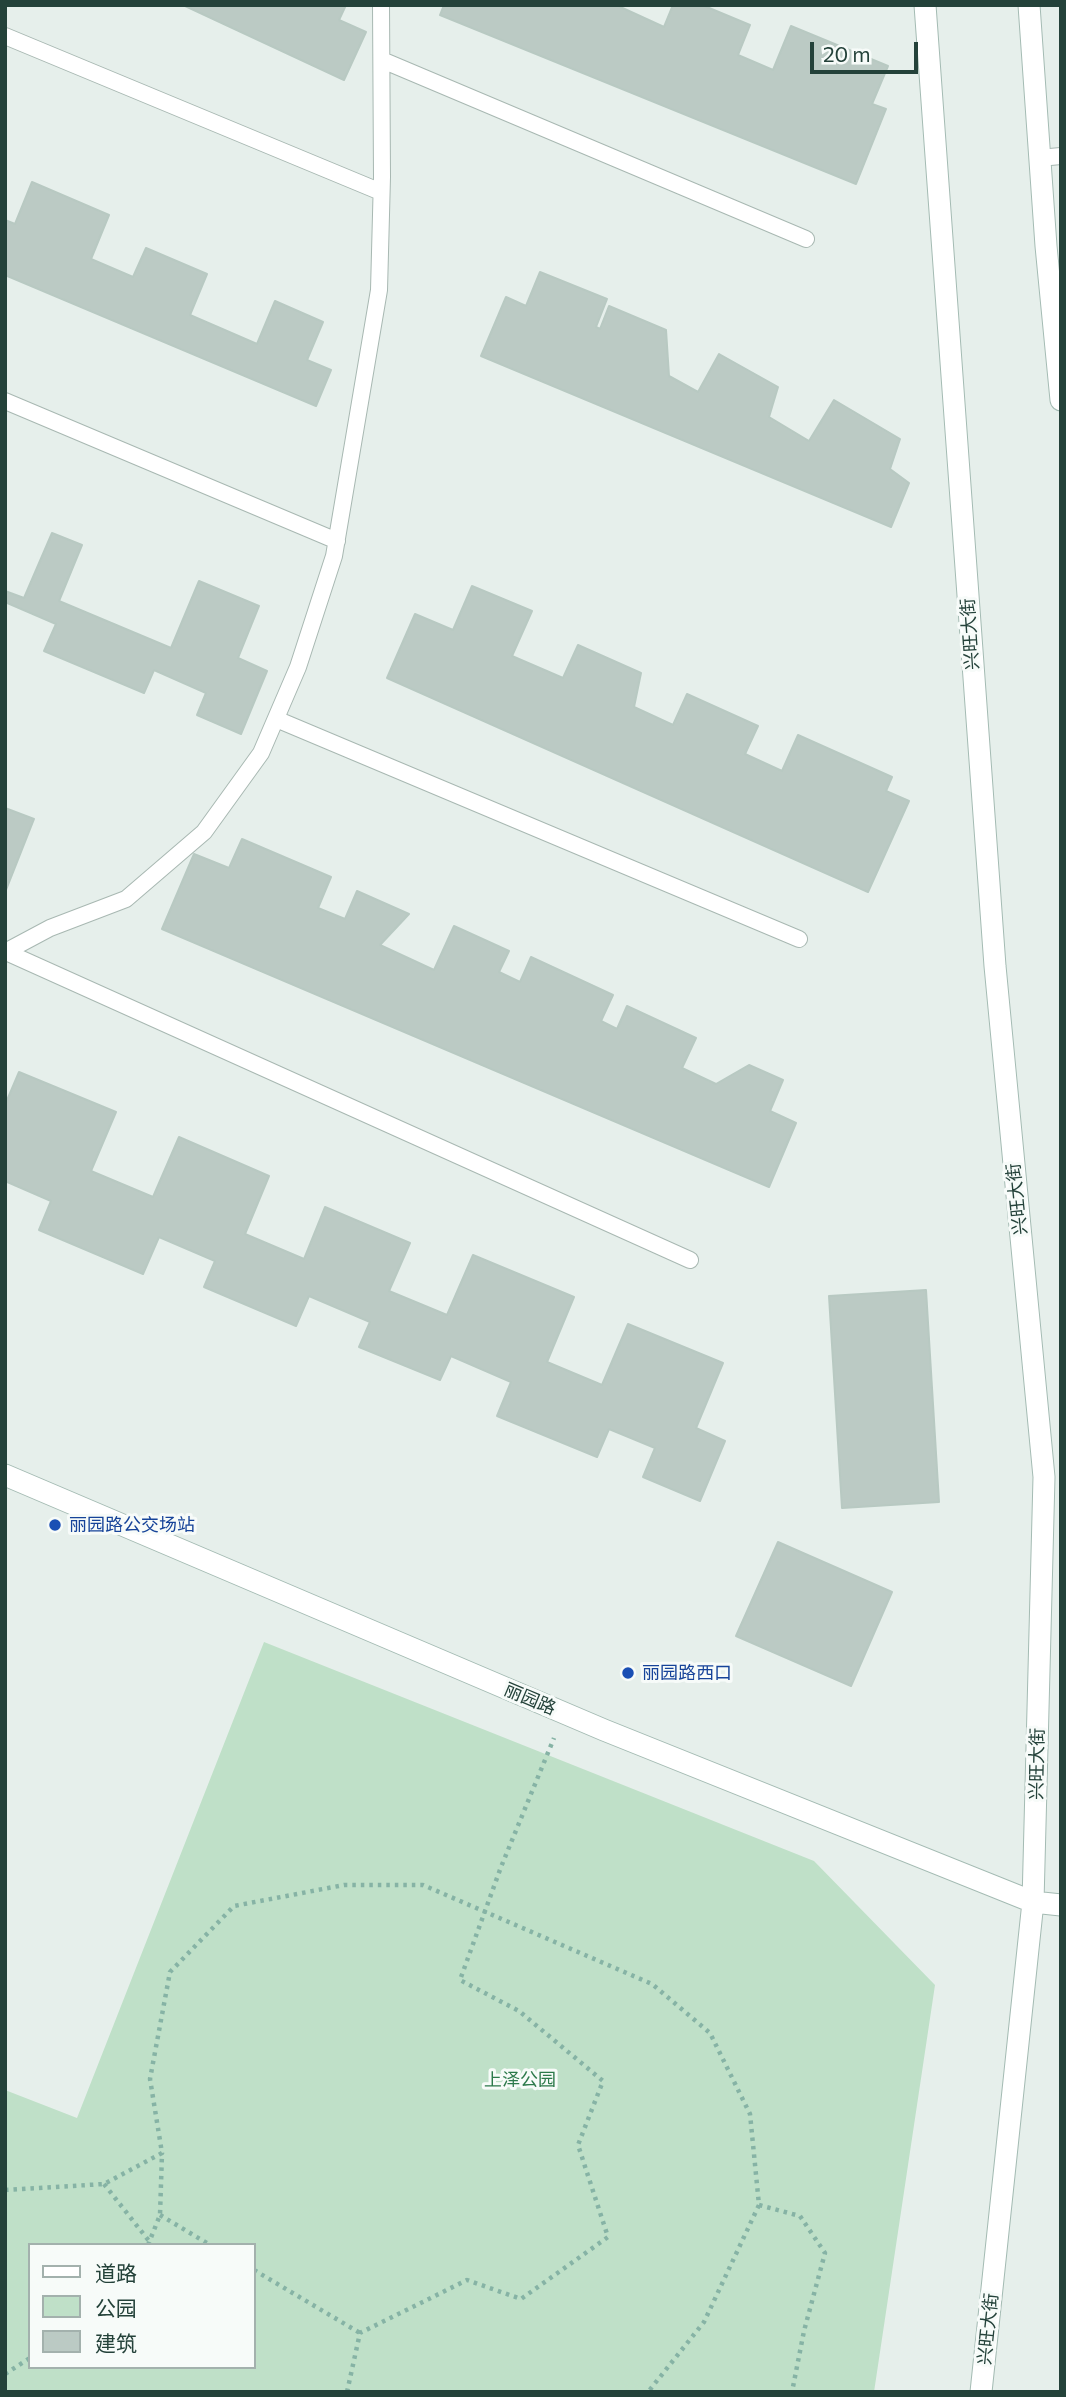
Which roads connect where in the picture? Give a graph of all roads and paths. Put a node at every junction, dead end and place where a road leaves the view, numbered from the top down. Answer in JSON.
{"nodes":[{"id":1,"x":381,"y":5,"type":"edge"},
{"id":2,"x":925,"y":5,"type":"edge"},
{"id":3,"x":1029,"y":5,"type":"edge"},
{"id":4,"x":5,"y":36,"type":"edge"},
{"id":5,"x":382,"y":60,"type":"junction"},
{"id":6,"x":1050,"y":157,"type":"edge"},
{"id":7,"x":381,"y":192,"type":"junction"},
{"id":8,"x":806,"y":239,"type":"dead end"},
{"id":9,"x":1061,"y":400,"type":"edge"},
{"id":10,"x":5,"y":401,"type":"edge"},
{"id":11,"x":337,"y":541,"type":"junction"},
{"id":12,"x":276,"y":719,"type":"junction"},
{"id":13,"x":799,"y":939,"type":"dead end"},
{"id":14,"x":6,"y":952,"type":"edge"},
{"id":15,"x":690,"y":1260,"type":"dead end"},
{"id":16,"x":5,"y":1475,"type":"edge"},
{"id":17,"x":565,"y":1714,"type":"junction"},
{"id":18,"x":1033,"y":1902,"type":"junction"},
{"id":19,"x":1061,"y":1905,"type":"edge"},
{"id":20,"x":484,"y":1911,"type":"junction"},
{"id":21,"x":162,"y":2153,"type":"junction"},
{"id":22,"x":104,"y":2184,"type":"junction"},
{"id":23,"x":5,"y":2190,"type":"edge"},
{"id":24,"x":759,"y":2206,"type":"junction"},
{"id":25,"x":160,"y":2215,"type":"junction"},
{"id":26,"x":149,"y":2243,"type":"edge"},
{"id":27,"x":207,"y":2243,"type":"edge"},
{"id":28,"x":256,"y":2271,"type":"edge"},
{"id":29,"x":360,"y":2333,"type":"junction"},
{"id":30,"x":28,"y":2359,"type":"edge"},
{"id":31,"x":5,"y":2374,"type":"edge"},
{"id":32,"x":347,"y":2392,"type":"edge"},
{"id":33,"x":648,"y":2392,"type":"edge"},
{"id":34,"x":792,"y":2392,"type":"edge"},
{"id":35,"x":981,"y":2392,"type":"edge"}],
"edges":[{"from":1,"to":5,"type":"lane"},
{"from":2,"to":18,"type":"main road","name":"兴旺大街"},
{"from":3,"to":6,"type":"main road"},
{"from":4,"to":7,"type":"lane"},
{"from":5,"to":7,"type":"lane"},
{"from":5,"to":8,"type":"lane"},
{"from":6,"to":9,"type":"main road"},
{"from":7,"to":11,"type":"lane"},
{"from":10,"to":11,"type":"lane"},
{"from":11,"to":12,"type":"lane"},
{"from":12,"to":13,"type":"lane"},
{"from":12,"to":14,"type":"lane"},
{"from":14,"to":15,"type":"lane"},
{"from":16,"to":17,"type":"main road","name":"丽园路"},
{"from":17,"to":18,"type":"main road","name":"丽园路"},
{"from":17,"to":20,"type":"path"},
{"from":18,"to":19,"type":"main road","name":"丽园路"},
{"from":18,"to":35,"type":"main road","name":"兴旺大街"},
{"from":20,"to":21,"type":"path"},
{"from":20,"to":24,"type":"path"},
{"from":20,"to":29,"type":"path"},
{"from":21,"to":22,"type":"path"},
{"from":21,"to":25,"type":"path"},
{"from":22,"to":23,"type":"path"},
{"from":22,"to":26,"type":"path"},
{"from":24,"to":33,"type":"path"},
{"from":24,"to":34,"type":"path"},
{"from":25,"to":26,"type":"path"},
{"from":25,"to":27,"type":"path"},
{"from":28,"to":29,"type":"path"},
{"from":29,"to":32,"type":"path"},
{"from":30,"to":31,"type":"path"}]}
